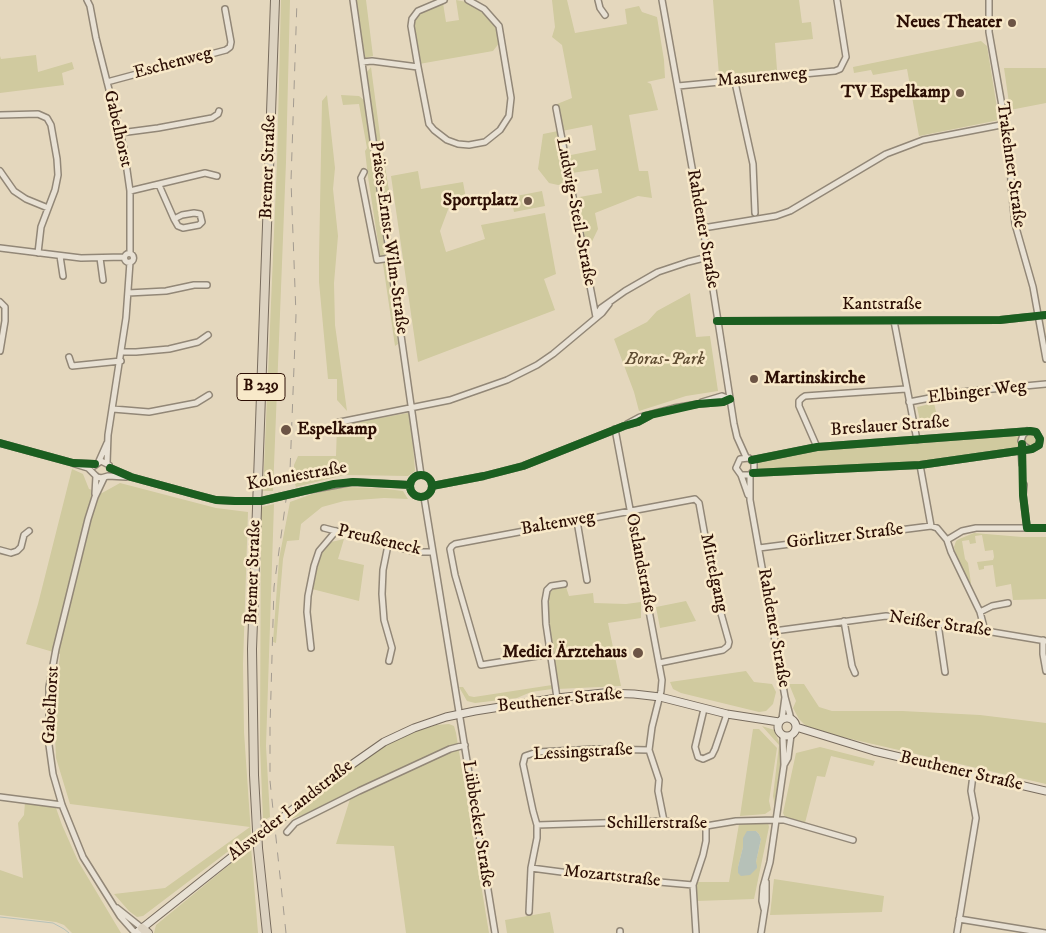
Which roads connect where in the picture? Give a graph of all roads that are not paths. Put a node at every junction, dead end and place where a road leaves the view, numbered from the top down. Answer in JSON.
{"nodes":[{"id":1,"x":275,"y":0,"type":"edge"},
{"id":2,"x":353,"y":0,"type":"edge"},
{"id":3,"x":444,"y":0,"type":"edge"},
{"id":4,"x":468,"y":0,"type":"edge"},
{"id":5,"x":598,"y":0,"type":"edge"},
{"id":6,"x":662,"y":0,"type":"edge"},
{"id":7,"x":837,"y":0,"type":"edge"},
{"id":8,"x":989,"y":0,"type":"edge"},
{"id":9,"x":89,"y":2,"type":"edge"},
{"id":10,"x":225,"y":9,"type":"dead end"},
{"id":11,"x":605,"y":15,"type":"dead end"},
{"id":12,"x":362,"y":62,"type":"junction"},
{"id":13,"x":418,"y":67,"type":"junction"},
{"id":14,"x":736,"y":81,"type":"junction"},
{"id":15,"x":107,"y":82,"type":"junction"},
{"id":16,"x":678,"y":86,"type":"junction"},
{"id":17,"x":556,"y":108,"type":"dead end"},
{"id":18,"x":219,"y":110,"type":"dead end"},
{"id":19,"x":0,"y":114,"type":"edge"},
{"id":20,"x":1006,"y":124,"type":"junction"},
{"id":21,"x":120,"y":133,"type":"junction"},
{"id":22,"x":0,"y":171,"type":"edge"},
{"id":23,"x":364,"y":172,"type":"dead end"},
{"id":24,"x":217,"y":176,"type":"dead end"},
{"id":25,"x":159,"y":185,"type":"junction"},
{"id":26,"x":130,"y":191,"type":"junction"},
{"id":27,"x":48,"y":208,"type":"junction"},
{"id":28,"x":755,"y":213,"type":"dead end"},
{"id":29,"x":174,"y":219,"type":"junction"},
{"id":30,"x":703,"y":228,"type":"junction"},
{"id":31,"x":0,"y":248,"type":"edge"},
{"id":32,"x":38,"y":253,"type":"junction"},
{"id":33,"x":130,"y":253,"type":"junction"},
{"id":34,"x":60,"y":256,"type":"junction"},
{"id":35,"x":124,"y":257,"type":"junction"},
{"id":36,"x":708,"y":257,"type":"junction"},
{"id":37,"x":100,"y":258,"type":"junction"},
{"id":38,"x":391,"y":258,"type":"junction"},
{"id":39,"x":130,"y":262,"type":"junction"},
{"id":40,"x":63,"y":276,"type":"dead end"},
{"id":41,"x":103,"y":280,"type":"dead end"},
{"id":42,"x":207,"y":285,"type":"dead end"},
{"id":43,"x":128,"y":293,"type":"junction"},
{"id":44,"x":0,"y":302,"type":"edge"},
{"id":45,"x":1046,"y":315,"type":"edge"},
{"id":46,"x":596,"y":316,"type":"junction"},
{"id":47,"x":1039,"y":316,"type":"junction"},
{"id":48,"x":894,"y":320,"type":"junction"},
{"id":49,"x":717,"y":321,"type":"junction"},
{"id":50,"x":208,"y":335,"type":"dead end"},
{"id":51,"x":0,"y":351,"type":"edge"},
{"id":52,"x":122,"y":352,"type":"junction"},
{"id":53,"x":69,"y":357,"type":"dead end"},
{"id":54,"x":1046,"y":359,"type":"edge"},
{"id":55,"x":121,"y":361,"type":"junction"},
{"id":56,"x":1046,"y":384,"type":"edge"},
{"id":57,"x":906,"y":389,"type":"junction"},
{"id":58,"x":209,"y":395,"type":"dead end"},
{"id":59,"x":730,"y":399,"type":"junction"},
{"id":60,"x":909,"y":402,"type":"junction"},
{"id":61,"x":413,"y":407,"type":"junction"},
{"id":62,"x":113,"y":409,"type":"junction"},
{"id":63,"x":334,"y":423,"type":"dead end"},
{"id":64,"x":615,"y":430,"type":"junction"},
{"id":65,"x":1030,"y":430,"type":"junction"},
{"id":66,"x":108,"y":440,"type":"junction"},
{"id":67,"x":917,"y":440,"type":"junction"},
{"id":68,"x":0,"y":443,"type":"edge"},
{"id":69,"x":1043,"y":443,"type":"edge"},
{"id":70,"x":1022,"y":444,"type":"junction"},
{"id":71,"x":817,"y":447,"type":"junction"},
{"id":72,"x":1032,"y":449,"type":"junction"},
{"id":73,"x":1021,"y":451,"type":"junction"},
{"id":74,"x":749,"y":459,"type":"junction"},
{"id":75,"x":97,"y":462,"type":"junction"},
{"id":76,"x":73,"y":463,"type":"junction"},
{"id":77,"x":1022,"y":464,"type":"tunnel mouth"},
{"id":78,"x":109,"y":465,"type":"junction"},
{"id":79,"x":920,"y":465,"type":"junction"},
{"id":80,"x":94,"y":474,"type":"junction"},
{"id":81,"x":751,"y":474,"type":"junction"},
{"id":82,"x":421,"y":475,"type":"junction"},
{"id":83,"x":741,"y":475,"type":"junction"},
{"id":84,"x":106,"y":477,"type":"junction"},
{"id":85,"x":132,"y":478,"type":"junction"},
{"id":86,"x":410,"y":484,"type":"junction"},
{"id":87,"x":1024,"y":485,"type":"tunnel mouth"},
{"id":88,"x":432,"y":486,"type":"junction"},
{"id":89,"x":95,"y":497,"type":"junction"},
{"id":90,"x":424,"y":497,"type":"junction"},
{"id":91,"x":696,"y":499,"type":"joint"},
{"id":92,"x":750,"y":500,"type":"junction"},
{"id":93,"x":630,"y":511,"type":"junction"},
{"id":94,"x":577,"y":521,"type":"junction"},
{"id":95,"x":931,"y":526,"type":"junction"},
{"id":96,"x":324,"y":528,"type":"dead end"},
{"id":97,"x":1027,"y":528,"type":"junction"},
{"id":98,"x":1046,"y":528,"type":"edge"},
{"id":99,"x":30,"y":531,"type":"dead end"},
{"id":100,"x":336,"y":531,"type":"junction"},
{"id":101,"x":947,"y":540,"type":"junction"},
{"id":102,"x":388,"y":545,"type":"junction"},
{"id":103,"x":759,"y":548,"type":"junction"},
{"id":104,"x":0,"y":550,"type":"edge"},
{"id":105,"x":433,"y":552,"type":"junction"},
{"id":106,"x":587,"y":580,"type":"dead end"},
{"id":107,"x":564,"y":584,"type":"dead end"},
{"id":108,"x":1008,"y":603,"type":"dead end"},
{"id":109,"x":980,"y":612,"type":"junction"},
{"id":110,"x":844,"y":622,"type":"junction"},
{"id":111,"x":938,"y":624,"type":"junction"},
{"id":112,"x":774,"y":631,"type":"junction"},
{"id":113,"x":985,"y":631,"type":"junction"},
{"id":114,"x":1044,"y":640,"type":"edge"},
{"id":115,"x":311,"y":648,"type":"dead end"},
{"id":116,"x":550,"y":654,"type":"junction"},
{"id":117,"x":389,"y":661,"type":"dead end"},
{"id":118,"x":659,"y":663,"type":"junction"},
{"id":119,"x":1046,"y":671,"type":"edge"},
{"id":120,"x":945,"y":672,"type":"dead end"},
{"id":121,"x":855,"y":673,"type":"dead end"},
{"id":122,"x":660,"y":697,"type":"junction"},
{"id":123,"x":785,"y":697,"type":"junction"},
{"id":124,"x":556,"y":698,"type":"junction"},
{"id":125,"x":704,"y":709,"type":"junction"},
{"id":126,"x":460,"y":714,"type":"junction"},
{"id":127,"x":727,"y":714,"type":"junction"},
{"id":128,"x":791,"y":720,"type":"junction"},
{"id":129,"x":780,"y":723,"type":"junction"},
{"id":130,"x":794,"y":731,"type":"junction"},
{"id":131,"x":783,"y":736,"type":"junction"},
{"id":132,"x":465,"y":745,"type":"junction"},
{"id":133,"x":649,"y":750,"type":"junction"},
{"id":134,"x":784,"y":766,"type":"junction"},
{"id":135,"x":973,"y":774,"type":"junction"},
{"id":136,"x":1046,"y":791,"type":"edge"},
{"id":137,"x":0,"y":797,"type":"edge"},
{"id":138,"x":62,"y":805,"type":"junction"},
{"id":139,"x":776,"y":820,"type":"junction"},
{"id":140,"x":664,"y":822,"type":"junction"},
{"id":141,"x":537,"y":825,"type":"junction"},
{"id":142,"x":706,"y":826,"type":"junction"},
{"id":143,"x":288,"y":832,"type":"dead end"},
{"id":144,"x":853,"y":840,"type":"dead end"},
{"id":145,"x":530,"y":868,"type":"junction"},
{"id":146,"x":692,"y":884,"type":"junction"},
{"id":147,"x":112,"y":904,"type":"junction"},
{"id":148,"x":529,"y":912,"type":"dead end"},
{"id":149,"x":959,"y":919,"type":"junction"},
{"id":150,"x":140,"y":932,"type":"edge"},
{"id":151,"x":267,"y":933,"type":"edge"},
{"id":152,"x":494,"y":933,"type":"edge"},
{"id":153,"x":696,"y":933,"type":"edge"},
{"id":154,"x":761,"y":933,"type":"edge"},
{"id":155,"x":957,"y":933,"type":"edge"},
{"id":156,"x":1046,"y":933,"type":"edge"}],
"edges":[{"from":1,"to":151,"type":"main road","name":"Bremer Straße","number":"B 239"},
{"from":2,"to":12,"type":"street","name":"Präses-Ernst-Wilm-Straße"},
{"from":3,"to":13,"type":"street"},
{"from":4,"to":13,"type":"street"},
{"from":5,"to":11,"type":"street"},
{"from":6,"to":16,"type":"street","name":"Rahdener Straße"},
{"from":7,"to":14,"type":"street","name":"Masurenweg"},
{"from":8,"to":20,"type":"street","name":"Trakehner Straße"},
{"from":9,"to":15,"type":"street","name":"Gabelhorst"},
{"from":10,"to":15,"type":"street","name":"Eschenweg"},
{"from":12,"to":13,"type":"street"},
{"from":12,"to":38,"type":"street","name":"Präses-Ernst-Wilm-Straße"},
{"from":14,"to":16,"type":"street","name":"Masurenweg"},
{"from":14,"to":28,"type":"street"},
{"from":15,"to":21,"type":"street","name":"Gabelhorst"},
{"from":16,"to":30,"type":"street","name":"Rahdener Straße"},
{"from":17,"to":46,"type":"street","name":"Ludwig-Steil-Straße"},
{"from":18,"to":21,"type":"street"},
{"from":19,"to":27,"type":"street"},
{"from":20,"to":30,"type":"street"},
{"from":20,"to":47,"type":"street","name":"Trakehner Straße"},
{"from":21,"to":26,"type":"street","name":"Gabelhorst"},
{"from":22,"to":27,"type":"street"},
{"from":23,"to":38,"type":"street"},
{"from":24,"to":25,"type":"street"},
{"from":25,"to":26,"type":"street"},
{"from":25,"to":29,"type":"street"},
{"from":26,"to":33,"type":"street","name":"Gabelhorst"},
{"from":27,"to":32,"type":"street"},
{"from":29,"to":29,"type":"street"},
{"from":30,"to":36,"type":"street","name":"Rahdener Straße"},
{"from":31,"to":32,"type":"street"},
{"from":32,"to":34,"type":"street"},
{"from":33,"to":35,"type":"street"},
{"from":33,"to":39,"type":"street"},
{"from":34,"to":37,"type":"street"},
{"from":34,"to":40,"type":"street"},
{"from":35,"to":37,"type":"street"},
{"from":35,"to":39,"type":"street"},
{"from":36,"to":46,"type":"street"},
{"from":36,"to":49,"type":"street","name":"Rahdener Straße"},
{"from":37,"to":41,"type":"street"},
{"from":38,"to":61,"type":"street","name":"Präses-Ernst-Wilm-Straße"},
{"from":39,"to":43,"type":"street"},
{"from":42,"to":43,"type":"street"},
{"from":43,"to":52,"type":"street"},
{"from":44,"to":51,"type":"street"},
{"from":45,"to":47,"type":"street","name":"Kantstraße"},
{"from":46,"to":61,"type":"street"},
{"from":47,"to":48,"type":"street","name":"Kantstraße"},
{"from":47,"to":54,"type":"street","name":"Trakehner Straße"},
{"from":48,"to":49,"type":"street","name":"Kantstraße"},
{"from":48,"to":57,"type":"street"},
{"from":49,"to":59,"type":"street","name":"Rahdener Straße"},
{"from":50,"to":52,"type":"street"},
{"from":52,"to":55,"type":"street"},
{"from":53,"to":55,"type":"street"},
{"from":55,"to":62,"type":"street"},
{"from":56,"to":60,"type":"street","name":"Elbinger Weg"},
{"from":57,"to":60,"type":"street"},
{"from":57,"to":71,"type":"street"},
{"from":58,"to":62,"type":"street"},
{"from":59,"to":64,"type":"street"},
{"from":59,"to":74,"type":"street","name":"Rahdener Straße"},
{"from":60,"to":67,"type":"street"},
{"from":61,"to":63,"type":"street"},
{"from":61,"to":82,"type":"street","name":"Präses-Ernst-Wilm-Straße"},
{"from":62,"to":66,"type":"street"},
{"from":64,"to":88,"type":"street"},
{"from":64,"to":93,"type":"street","name":"Ostlandstraße"},
{"from":65,"to":67,"type":"street","name":"Breslauer Straße"},
{"from":65,"to":69,"type":"street"},
{"from":65,"to":70,"type":"street"},
{"from":66,"to":75,"type":"street"},
{"from":66,"to":78,"type":"street"},
{"from":67,"to":71,"type":"street","name":"Breslauer Straße"},
{"from":68,"to":76,"type":"street"},
{"from":69,"to":72,"type":"street"},
{"from":70,"to":72,"type":"street"},
{"from":70,"to":73,"type":"street"},
{"from":71,"to":74,"type":"street","name":"Breslauer Straße"},
{"from":72,"to":73,"type":"street"},
{"from":73,"to":77,"type":"street"},
{"from":73,"to":79,"type":"street"},
{"from":74,"to":81,"type":"street"},
{"from":74,"to":83,"type":"street"},
{"from":75,"to":76,"type":"street"},
{"from":75,"to":78,"type":"street","name":"Koloniestraße"},
{"from":75,"to":80,"type":"street","name":"Gabelhorst"},
{"from":76,"to":80,"type":"street"},
{"from":78,"to":84,"type":"street","name":"Gabelhorst"},
{"from":78,"to":85,"type":"street","name":"Koloniestraße"},
{"from":79,"to":81,"type":"street"},
{"from":79,"to":95,"type":"street"},
{"from":80,"to":84,"type":"street","name":"Koloniestraße"},
{"from":80,"to":89,"type":"street","name":"Gabelhorst"},
{"from":81,"to":83,"type":"street"},
{"from":81,"to":92,"type":"street","name":"Rahdener Straße"},
{"from":82,"to":86,"type":"street"},
{"from":82,"to":88,"type":"street"},
{"from":83,"to":92,"type":"street","name":"Rahdener Straße"},
{"from":84,"to":85,"type":"street","name":"Koloniestraße"},
{"from":84,"to":89,"type":"street","name":"Gabelhorst"},
{"from":85,"to":86,"type":"street","name":"Koloniestraße","bridge":true},
{"from":86,"to":90,"type":"street"},
{"from":87,"to":97,"type":"street"},
{"from":88,"to":90,"type":"street"},
{"from":89,"to":138,"type":"street","name":"Gabelhorst"},
{"from":90,"to":105,"type":"street"},
{"from":91,"to":93,"type":"street","name":"Baltenweg"},
{"from":91,"to":118,"type":"street","name":"Mittelgang"},
{"from":92,"to":103,"type":"street","name":"Rahdener Straße"},
{"from":93,"to":94,"type":"street","name":"Baltenweg"},
{"from":93,"to":118,"type":"street","name":"Ostlandstraße"},
{"from":94,"to":106,"type":"street"},
{"from":94,"to":116,"type":"street","name":"Baltenweg"},
{"from":95,"to":101,"type":"street"},
{"from":95,"to":103,"type":"street","name":"Görlitzer Straße"},
{"from":96,"to":100,"type":"street","name":"Preußeneck"},
{"from":97,"to":98,"type":"street"},
{"from":97,"to":101,"type":"street"},
{"from":99,"to":104,"type":"street"},
{"from":100,"to":102,"type":"street","name":"Preußeneck"},
{"from":100,"to":115,"type":"street"},
{"from":101,"to":109,"type":"street"},
{"from":102,"to":105,"type":"street","name":"Preußeneck"},
{"from":102,"to":117,"type":"street"},
{"from":103,"to":112,"type":"street","name":"Rahdener Straße"},
{"from":105,"to":126,"type":"street"},
{"from":107,"to":116,"type":"street"},
{"from":108,"to":109,"type":"street"},
{"from":109,"to":113,"type":"street"},
{"from":110,"to":111,"type":"street","name":"Neißer Straße"},
{"from":110,"to":112,"type":"street","name":"Neißer Straße"},
{"from":110,"to":121,"type":"street"},
{"from":111,"to":113,"type":"street","name":"Neißer Straße"},
{"from":111,"to":120,"type":"street"},
{"from":112,"to":123,"type":"street","name":"Rahdener Straße"},
{"from":113,"to":114,"type":"street","name":"Neißer Straße"},
{"from":114,"to":119,"type":"street"},
{"from":116,"to":124,"type":"street"},
{"from":118,"to":122,"type":"street","name":"Ostlandstraße"},
{"from":122,"to":124,"type":"main road","name":"Beuthener Straße"},
{"from":122,"to":125,"type":"main road","name":"Beuthener Straße"},
{"from":122,"to":133,"type":"street","name":"Ostlandstraße"},
{"from":123,"to":128,"type":"street","name":"Rahdener Straße"},
{"from":123,"to":129,"type":"street","name":"Rahdener Straße"},
{"from":124,"to":126,"type":"main road","name":"Beuthener Straße"},
{"from":125,"to":127,"type":"main road","name":"Beuthener Straße"},
{"from":125,"to":127,"type":"street"},
{"from":126,"to":132,"type":"street","name":"Lübbecker Straße"},
{"from":126,"to":150,"type":"main road","name":"Alsweder Landstraße","bridge":true},
{"from":127,"to":129,"type":"main road","name":"Beuthener Straße"},
{"from":128,"to":129,"type":"main road","name":"Beuthener Straße"},
{"from":128,"to":130,"type":"main road"},
{"from":129,"to":131,"type":"main road"},
{"from":130,"to":131,"type":"main road","name":"Beuthener Straße"},
{"from":130,"to":134,"type":"street"},
{"from":130,"to":135,"type":"main road","name":"Beuthener Straße"},
{"from":131,"to":134,"type":"street"},
{"from":132,"to":143,"type":"street"},
{"from":132,"to":152,"type":"street","name":"Lübbecker Straße"},
{"from":133,"to":140,"type":"street"},
{"from":133,"to":141,"type":"street","name":"Lessingstraße"},
{"from":134,"to":139,"type":"street"},
{"from":135,"to":136,"type":"main road","name":"Beuthener Straße"},
{"from":135,"to":149,"type":"street"},
{"from":137,"to":138,"type":"street"},
{"from":138,"to":147,"type":"street","name":"Gabelhorst"},
{"from":139,"to":142,"type":"street","name":"Schillerstraße"},
{"from":139,"to":144,"type":"street","name":"Schillerstraße"},
{"from":139,"to":154,"type":"street"},
{"from":140,"to":141,"type":"street","name":"Schillerstraße"},
{"from":140,"to":142,"type":"street","name":"Schillerstraße"},
{"from":141,"to":145,"type":"street","name":"Lessingstraße"},
{"from":142,"to":146,"type":"street"},
{"from":145,"to":146,"type":"street","name":"Mozartstraße"},
{"from":145,"to":148,"type":"street","name":"Lessingstraße"},
{"from":146,"to":153,"type":"street"},
{"from":147,"to":150,"type":"street","name":"Gabelhorst"},
{"from":147,"to":150,"type":"street","name":"Gabelhorst"},
{"from":149,"to":155,"type":"street"},
{"from":149,"to":156,"type":"street"}]}
